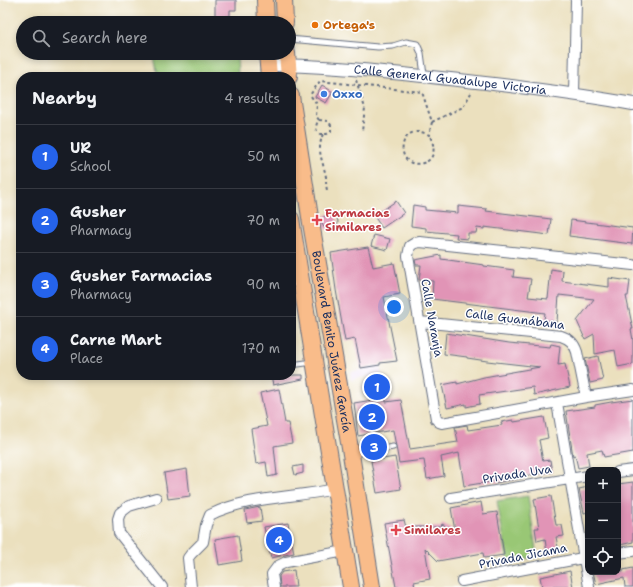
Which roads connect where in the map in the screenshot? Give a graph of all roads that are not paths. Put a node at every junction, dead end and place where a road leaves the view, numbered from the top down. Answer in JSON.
{"nodes":[{"id":1,"x":265,"y":0,"type":"edge"},
{"id":2,"x":284,"y":0,"type":"edge"},
{"id":3,"x":576,"y":0,"type":"edge"},
{"id":4,"x":266,"y":16,"type":"edge"},
{"id":5,"x":285,"y":16,"type":"edge"},
{"id":6,"x":296,"y":40,"type":"edge"},
{"id":7,"x":268,"y":65,"type":"edge"},
{"id":8,"x":287,"y":65,"type":"edge"},
{"id":9,"x":425,"y":76,"type":"junction"},
{"id":10,"x":574,"y":94,"type":"junction"},
{"id":11,"x":633,"y":104,"type":"edge"},
{"id":12,"x":296,"y":128,"type":"edge"},
{"id":13,"x":633,"y":265,"type":"edge"},
{"id":14,"x":296,"y":283,"type":"edge"},
{"id":15,"x":420,"y":322,"type":"junction"},
{"id":16,"x":314,"y":362,"type":"junction"},
{"id":17,"x":296,"y":364,"type":"edge"},
{"id":18,"x":633,"y":390,"type":"edge"},
{"id":19,"x":586,"y":397,"type":"junction"},
{"id":20,"x":557,"y":403,"type":"junction"},
{"id":21,"x":393,"y":447,"type":"dead end"},
{"id":22,"x":351,"y":454,"type":"junction"},
{"id":23,"x":633,"y":470,"type":"edge"},
{"id":24,"x":621,"y":472,"type":"edge"},
{"id":25,"x":585,"y":477,"type":"edge"},
{"id":26,"x":571,"y":479,"type":"junction"},
{"id":27,"x":335,"y":489,"type":"junction"},
{"id":28,"x":156,"y":498,"type":"dead end"},
{"id":29,"x":451,"y":498,"type":"dead end"},
{"id":30,"x":345,"y":551,"type":"junction"},
{"id":31,"x":633,"y":551,"type":"edge"},
{"id":32,"x":585,"y":553,"type":"edge"},
{"id":33,"x":621,"y":553,"type":"edge"},
{"id":34,"x":585,"y":558,"type":"edge"},
{"id":35,"x":588,"y":575,"type":"edge"},
{"id":36,"x":462,"y":581,"type":"dead end"},
{"id":37,"x":162,"y":587,"type":"edge"},
{"id":38,"x":191,"y":587,"type":"edge"},
{"id":39,"x":274,"y":587,"type":"edge"},
{"id":40,"x":351,"y":587,"type":"edge"},
{"id":41,"x":372,"y":587,"type":"edge"},
{"id":42,"x":589,"y":587,"type":"edge"}],
"edges":[{"from":1,"to":4,"type":"main road"},
{"from":2,"to":5,"type":"main road"},
{"from":3,"to":10,"type":"street"},
{"from":6,"to":9,"type":"lane"},
{"from":7,"to":8,"type":"street","name":"Calle General Guadalupe Victoria"},
{"from":8,"to":9,"type":"street","name":"Calle General Guadalupe Victoria"},
{"from":9,"to":10,"type":"street","name":"Calle General Guadalupe Victoria"},
{"from":10,"to":11,"type":"street","name":"Calle General Guadalupe Victoria"},
{"from":12,"to":22,"type":"main road","name":"Boulevard Benito Juárez García"},
{"from":13,"to":15,"type":"street","name":"Calle Naranja"},
{"from":14,"to":16,"type":"main road","name":"Boulevard Benito Juárez García"},
{"from":15,"to":19,"type":"street","name":"Calle Guanábana"},
{"from":15,"to":20,"type":"street","name":"Calle Naranja"},
{"from":16,"to":17,"type":"lane"},
{"from":16,"to":27,"type":"main road","name":"Boulevard Benito Juárez García"},
{"from":18,"to":19,"type":"street","name":"Calle Naranja"},
{"from":19,"to":20,"type":"street","name":"Calle Naranja"},
{"from":20,"to":26,"type":"street"},
{"from":21,"to":22,"type":"lane"},
{"from":22,"to":41,"type":"main road","name":"Boulevard Benito Juárez García"},
{"from":23,"to":24,"type":"street"},
{"from":25,"to":26,"type":"street","name":"Privada Uva"},
{"from":26,"to":29,"type":"street","name":"Privada Uva"},
{"from":26,"to":32,"type":"street"},
{"from":27,"to":30,"type":"main road","name":"Boulevard Benito Juárez García"},
{"from":27,"to":38,"type":"street"},
{"from":28,"to":37,"type":"street"},
{"from":30,"to":39,"type":"street"},
{"from":30,"to":40,"type":"main road","name":"Boulevard Benito Juárez García"},
{"from":31,"to":33,"type":"street"},
{"from":34,"to":36,"type":"street","name":"Privada Jicama"},
{"from":35,"to":42,"type":"street"}]}
